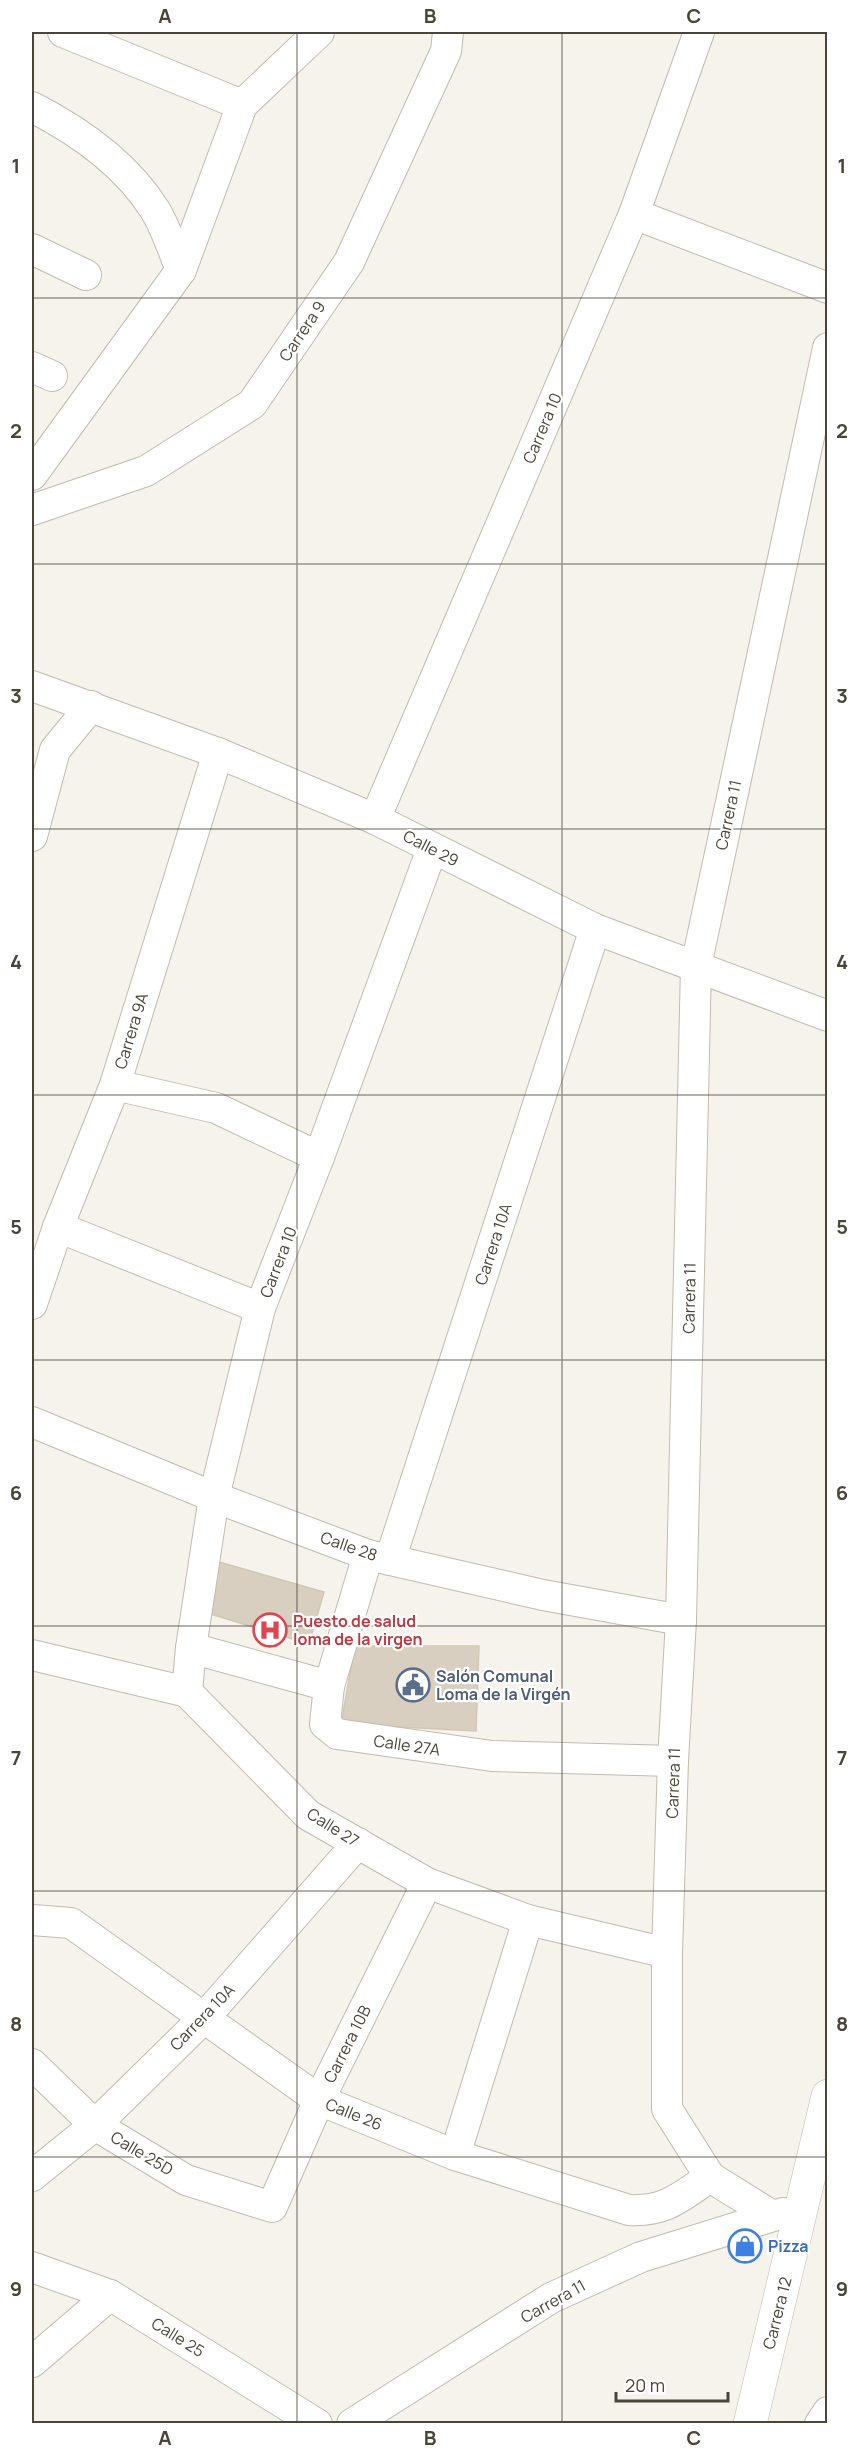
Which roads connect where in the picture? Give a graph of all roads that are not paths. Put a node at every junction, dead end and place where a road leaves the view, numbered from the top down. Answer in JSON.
{"nodes":[{"id":1,"x":63,"y":32,"type":"edge"},
{"id":2,"x":318,"y":32,"type":"edge"},
{"id":3,"x":448,"y":32,"type":"edge"},
{"id":4,"x":699,"y":32,"type":"edge"},
{"id":5,"x":242,"y":105,"type":"junction"},
{"id":6,"x":32,"y":107,"type":"edge"},
{"id":7,"x":634,"y":214,"type":"junction"},
{"id":8,"x":32,"y":249,"type":"edge"},
{"id":9,"x":181,"y":270,"type":"junction"},
{"id":10,"x":86,"y":275,"type":"dead end"},
{"id":11,"x":828,"y":288,"type":"edge"},
{"id":12,"x":828,"y":348,"type":"edge"},
{"id":13,"x":32,"y":474,"type":"edge"},
{"id":14,"x":32,"y":510,"type":"edge"},
{"id":15,"x":32,"y":686,"type":"edge"},
{"id":16,"x":91,"y":706,"type":"junction"},
{"id":17,"x":218,"y":753,"type":"junction"},
{"id":18,"x":375,"y":819,"type":"junction"},
{"id":19,"x":32,"y":836,"type":"edge"},
{"id":20,"x":432,"y":849,"type":"junction"},
{"id":21,"x":596,"y":929,"type":"junction"},
{"id":22,"x":696,"y":966,"type":"junction"},
{"id":23,"x":828,"y":1016,"type":"edge"},
{"id":24,"x":115,"y":1085,"type":"junction"},
{"id":25,"x":319,"y":1157,"type":"junction"},
{"id":26,"x":58,"y":1227,"type":"junction"},
{"id":27,"x":32,"y":1304,"type":"edge"},
{"id":28,"x":260,"y":1308,"type":"junction"},
{"id":29,"x":32,"y":1422,"type":"edge"},
{"id":30,"x":214,"y":1497,"type":"junction"},
{"id":31,"x":379,"y":1557,"type":"junction"},
{"id":32,"x":681,"y":1620,"type":"junction"},
{"id":33,"x":191,"y":1648,"type":"junction"},
{"id":34,"x":32,"y":1655,"type":"edge"},
{"id":35,"x":329,"y":1686,"type":"junction"},
{"id":36,"x":187,"y":1692,"type":"junction"},
{"id":37,"x":673,"y":1761,"type":"junction"},
{"id":38,"x":358,"y":1843,"type":"junction"},
{"id":39,"x":427,"y":1883,"type":"junction"},
{"id":40,"x":32,"y":1920,"type":"edge"},
{"id":41,"x":528,"y":1920,"type":"junction"},
{"id":42,"x":667,"y":1953,"type":"junction"},
{"id":43,"x":204,"y":2018,"type":"junction"},
{"id":44,"x":32,"y":2064,"type":"edge"},
{"id":45,"x":828,"y":2096,"type":"edge"},
{"id":46,"x":319,"y":2100,"type":"junction"},
{"id":47,"x":95,"y":2125,"type":"junction"},
{"id":48,"x":455,"y":2155,"type":"junction"},
{"id":49,"x":32,"y":2176,"type":"edge"},
{"id":50,"x":710,"y":2177,"type":"junction"},
{"id":51,"x":272,"y":2207,"type":"joint"},
{"id":52,"x":802,"y":2209,"type":"junction"},
{"id":53,"x":771,"y":2215,"type":"junction"},
{"id":54,"x":32,"y":2267,"type":"edge"},
{"id":55,"x":110,"y":2295,"type":"junction"},
{"id":56,"x":32,"y":2362,"type":"edge"},
{"id":57,"x":828,"y":2412,"type":"edge"},
{"id":58,"x":317,"y":2424,"type":"edge"},
{"id":59,"x":352,"y":2424,"type":"edge"},
{"id":60,"x":750,"y":2424,"type":"edge"},
{"id":61,"x":820,"y":2424,"type":"edge"}],
"edges":[{"from":1,"to":5,"type":"street"},
{"from":2,"to":5,"type":"street"},
{"from":3,"to":14,"type":"street","name":"Carrera 9"},
{"from":4,"to":7,"type":"street","name":"Carrera 10"},
{"from":5,"to":9,"type":"street"},
{"from":6,"to":9,"type":"street"},
{"from":7,"to":11,"type":"street"},
{"from":7,"to":18,"type":"street","name":"Carrera 10"},
{"from":8,"to":10,"type":"street"},
{"from":9,"to":13,"type":"street"},
{"from":12,"to":22,"type":"street","name":"Carrera 11"},
{"from":15,"to":16,"type":"street","name":"Calle 29"},
{"from":16,"to":17,"type":"street","name":"Calle 29"},
{"from":16,"to":19,"type":"street"},
{"from":17,"to":18,"type":"street","name":"Calle 29"},
{"from":17,"to":24,"type":"street","name":"Carrera 9A"},
{"from":18,"to":20,"type":"street","name":"Calle 29"},
{"from":20,"to":21,"type":"street","name":"Calle 29"},
{"from":20,"to":25,"type":"street","name":"Carrera 10"},
{"from":21,"to":22,"type":"street","name":"Calle 29"},
{"from":21,"to":31,"type":"street","name":"Carrera 10A"},
{"from":22,"to":23,"type":"street","name":"Calle 29"},
{"from":22,"to":32,"type":"street","name":"Carrera 11"},
{"from":24,"to":25,"type":"street"},
{"from":24,"to":26,"type":"street","name":"Carrera 9A"},
{"from":25,"to":28,"type":"street","name":"Carrera 10"},
{"from":26,"to":27,"type":"street","name":"Carrera 9A"},
{"from":26,"to":28,"type":"street"},
{"from":28,"to":30,"type":"street","name":"Carrera 10"},
{"from":29,"to":30,"type":"street","name":"Calle 28"},
{"from":30,"to":31,"type":"street","name":"Calle 28"},
{"from":30,"to":33,"type":"street","name":"Carrera 10"},
{"from":31,"to":32,"type":"street","name":"Calle 28"},
{"from":31,"to":35,"type":"street","name":"Carrera 10A"},
{"from":32,"to":37,"type":"street","name":"Carrera 11"},
{"from":33,"to":35,"type":"street"},
{"from":33,"to":36,"type":"street","name":"Carrera 10"},
{"from":34,"to":36,"type":"street"},
{"from":35,"to":37,"type":"street","name":"Calle 27A"},
{"from":36,"to":38,"type":"street","name":"Calle 27"},
{"from":37,"to":42,"type":"street","name":"Carrera 11"},
{"from":38,"to":39,"type":"street","name":"Calle 27"},
{"from":38,"to":43,"type":"street","name":"Carrera 10A"},
{"from":39,"to":41,"type":"street","name":"Calle 27"},
{"from":39,"to":46,"type":"street","name":"Carrera 10B"},
{"from":40,"to":43,"type":"street","name":"Calle 26"},
{"from":41,"to":42,"type":"street","name":"Calle 27"},
{"from":41,"to":48,"type":"street"},
{"from":42,"to":50,"type":"street","name":"Carrera 11"},
{"from":43,"to":46,"type":"street","name":"Calle 26"},
{"from":43,"to":47,"type":"street","name":"Carrera 10A"},
{"from":44,"to":47,"type":"street","name":"Calle 25D"},
{"from":45,"to":52,"type":"street","name":"Carrera 12"},
{"from":46,"to":48,"type":"street","name":"Calle 26"},
{"from":46,"to":51,"type":"street","name":"Carrera 10B"},
{"from":47,"to":49,"type":"street","name":"Carrera 10A"},
{"from":47,"to":51,"type":"street","name":"Calle 25D"},
{"from":48,"to":50,"type":"street","name":"Calle 26"},
{"from":50,"to":53,"type":"street","name":"Carrera 11"},
{"from":52,"to":53,"type":"street","name":"Carrera 11"},
{"from":52,"to":60,"type":"street","name":"Carrera 12"},
{"from":53,"to":59,"type":"street","name":"Carrera 11"},
{"from":54,"to":55,"type":"street","name":"Calle 25"},
{"from":55,"to":56,"type":"street"},
{"from":55,"to":58,"type":"street","name":"Calle 25"},
{"from":57,"to":61,"type":"street"}]}
